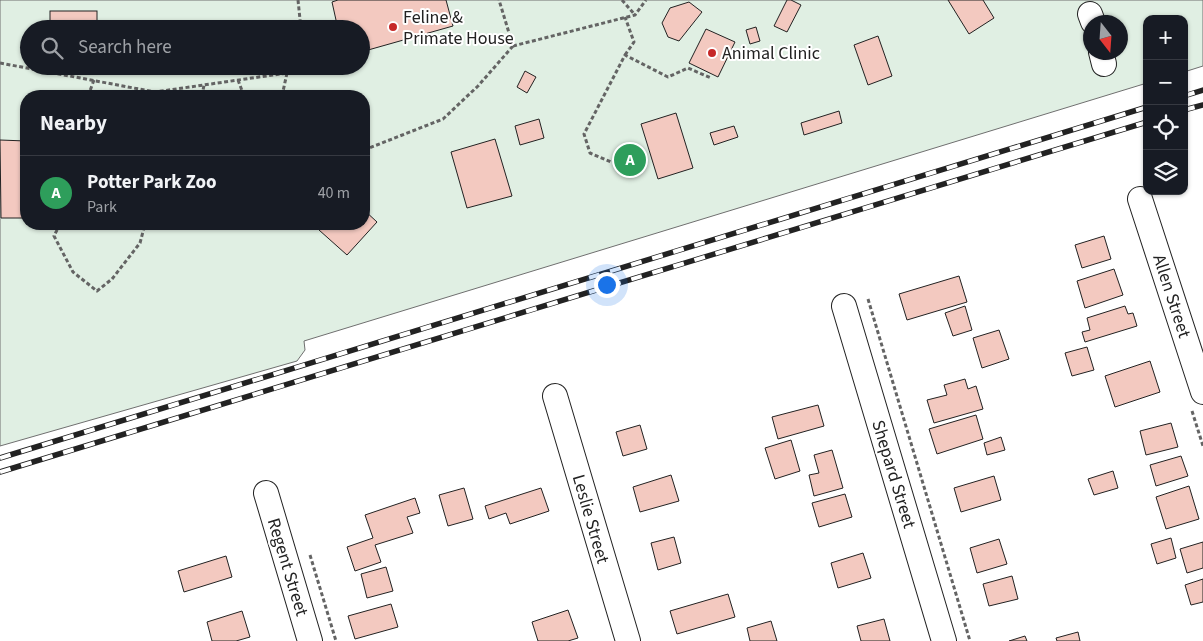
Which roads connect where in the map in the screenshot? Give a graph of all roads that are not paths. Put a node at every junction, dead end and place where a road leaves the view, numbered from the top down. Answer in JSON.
{"nodes":[{"id":1,"x":1140,"y":200,"type":"dead end"},
{"id":2,"x":844,"y":306,"type":"dead end"},
{"id":3,"x":1203,"y":392,"type":"edge"},
{"id":4,"x":555,"y":396,"type":"dead end"},
{"id":5,"x":266,"y":494,"type":"dead end"},
{"id":6,"x":310,"y":641,"type":"edge"},
{"id":7,"x":628,"y":641,"type":"edge"},
{"id":8,"x":944,"y":641,"type":"edge"}],
"edges":[{"from":1,"to":3,"type":"street","name":"Allen Street"},
{"from":2,"to":8,"type":"street","name":"Shepard Street"},
{"from":4,"to":7,"type":"street","name":"Leslie Street"},
{"from":5,"to":6,"type":"street","name":"Regent Street"}]}
